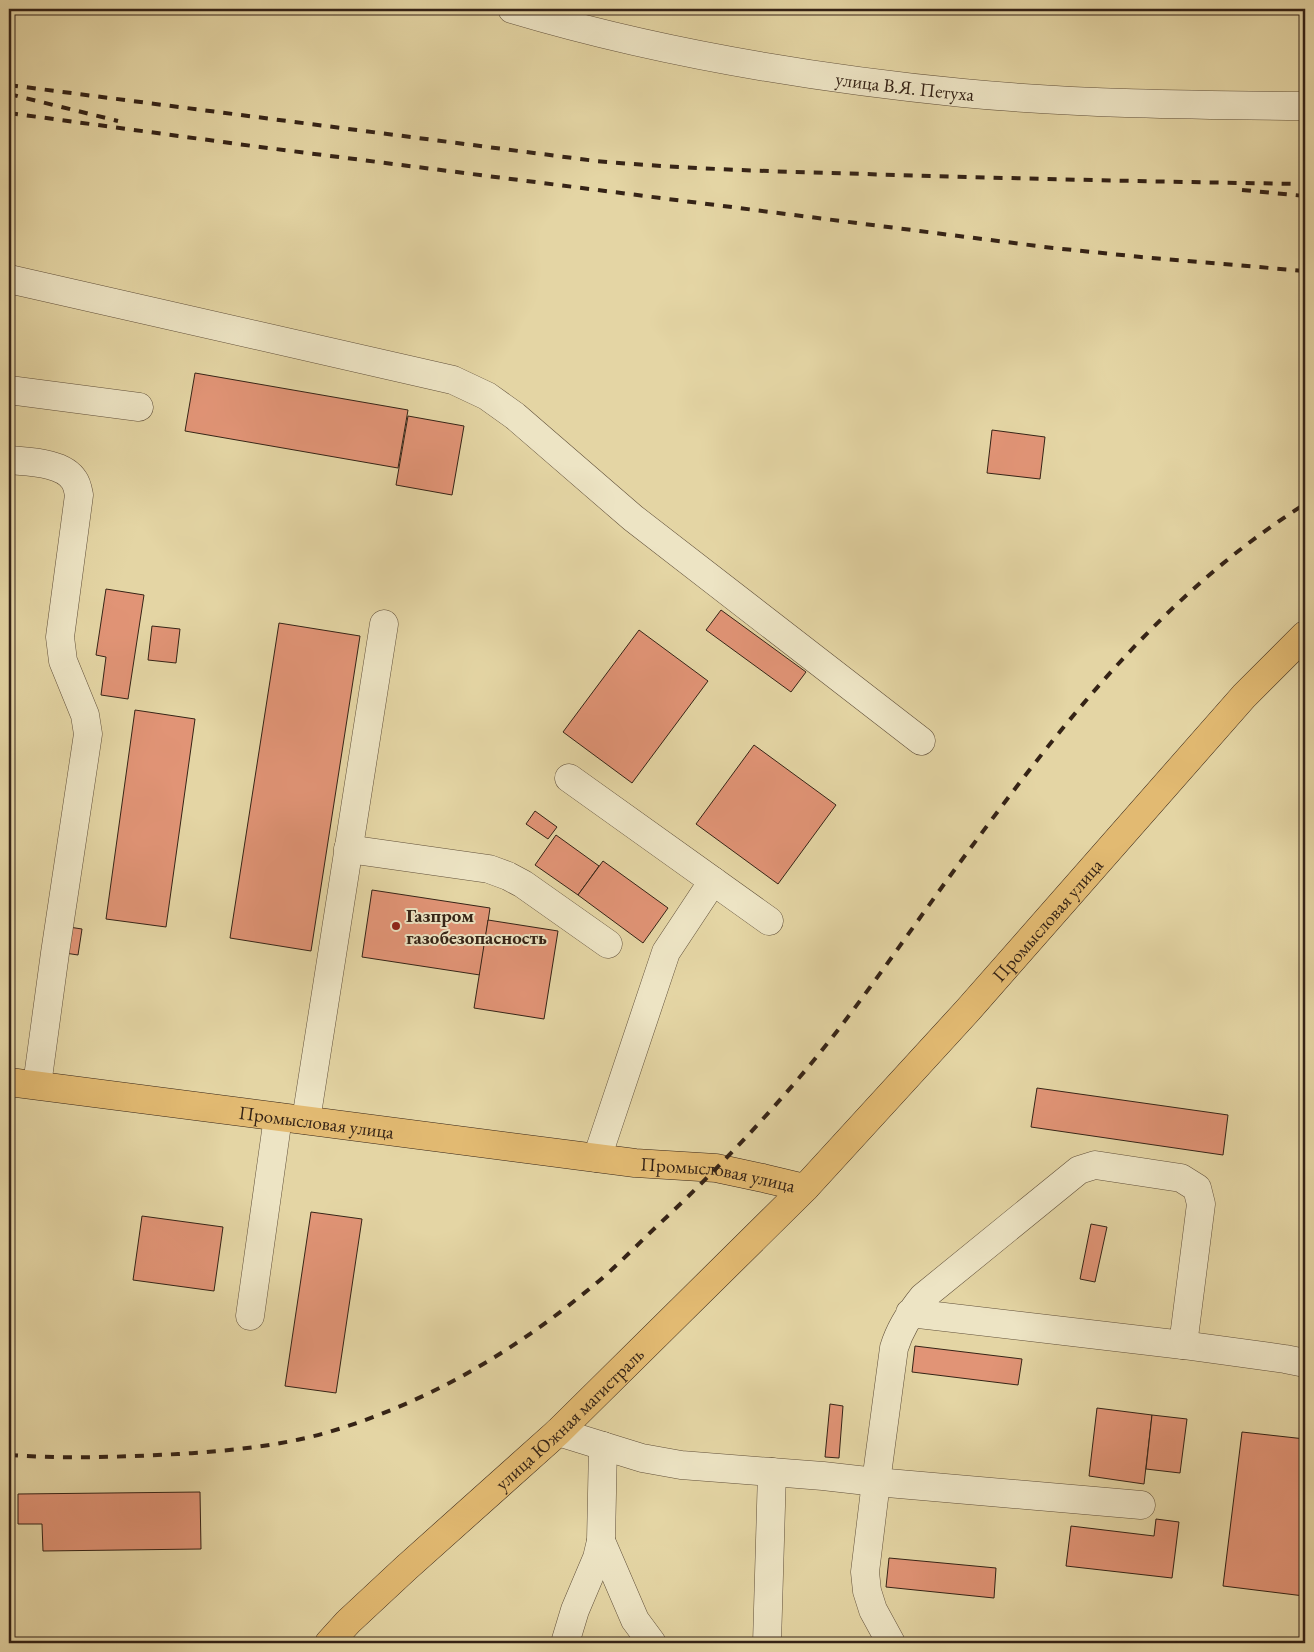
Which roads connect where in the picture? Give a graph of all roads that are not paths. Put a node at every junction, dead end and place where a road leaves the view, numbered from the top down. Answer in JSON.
{"nodes":[{"id":1,"x":512,"y":9,"type":"edge"},
{"id":2,"x":1305,"y":106,"type":"edge"},
{"id":3,"x":9,"y":279,"type":"edge"},
{"id":4,"x":9,"y":390,"type":"edge"},
{"id":5,"x":139,"y":407,"type":"dead end"},
{"id":6,"x":9,"y":460,"type":"edge"},
{"id":7,"x":384,"y":624,"type":"dead end"},
{"id":8,"x":1305,"y":635,"type":"edge"},
{"id":9,"x":921,"y":741,"type":"dead end"},
{"id":10,"x":569,"y":778,"type":"dead end"},
{"id":11,"x":348,"y":849,"type":"junction"},
{"id":12,"x":712,"y":881,"type":"junction"},
{"id":13,"x":769,"y":921,"type":"dead end"},
{"id":14,"x":608,"y":944,"type":"dead end"},
{"id":15,"x":9,"y":1082,"type":"edge"},
{"id":16,"x":36,"y":1085,"type":"junction"},
{"id":17,"x":278,"y":1117,"type":"junction"},
{"id":18,"x":306,"y":1120,"type":"junction"},
{"id":19,"x":597,"y":1158,"type":"junction"},
{"id":20,"x":805,"y":1188,"type":"junction"},
{"id":21,"x":910,"y":1313,"type":"junction"},
{"id":22,"x":250,"y":1316,"type":"dead end"},
{"id":23,"x":1183,"y":1345,"type":"junction"},
{"id":24,"x":1305,"y":1363,"type":"edge"},
{"id":25,"x":558,"y":1432,"type":"junction"},
{"id":26,"x":603,"y":1446,"type":"junction"},
{"id":27,"x":772,"y":1472,"type":"junction"},
{"id":28,"x":876,"y":1482,"type":"junction"},
{"id":29,"x":1141,"y":1505,"type":"dead end"},
{"id":30,"x":601,"y":1540,"type":"junction"},
{"id":31,"x":329,"y":1643,"type":"edge"},
{"id":32,"x":565,"y":1643,"type":"edge"},
{"id":33,"x":652,"y":1643,"type":"edge"},
{"id":34,"x":767,"y":1643,"type":"edge"},
{"id":35,"x":892,"y":1643,"type":"edge"}],
"edges":[{"from":1,"to":2,"type":"street","name":"улица В.Я. Петуха"},
{"from":3,"to":9,"type":"street"},
{"from":4,"to":5,"type":"street"},
{"from":6,"to":16,"type":"street"},
{"from":7,"to":11,"type":"street"},
{"from":8,"to":20,"type":"main road","name":"Промысловая улица"},
{"from":10,"to":12,"type":"street"},
{"from":11,"to":14,"type":"street"},
{"from":11,"to":18,"type":"street"},
{"from":12,"to":13,"type":"street"},
{"from":12,"to":19,"type":"street"},
{"from":15,"to":16,"type":"main road","name":"Промысловая улица"},
{"from":16,"to":17,"type":"main road","name":"Промысловая улица"},
{"from":17,"to":18,"type":"main road","name":"Промысловая улица"},
{"from":17,"to":22,"type":"street"},
{"from":18,"to":19,"type":"main road","name":"Промысловая улица"},
{"from":19,"to":20,"type":"main road","name":"Промысловая улица"},
{"from":20,"to":25,"type":"main road","name":"улица Южная магистраль"},
{"from":21,"to":23,"type":"street"},
{"from":21,"to":23,"type":"street"},
{"from":21,"to":28,"type":"street"},
{"from":23,"to":24,"type":"street"},
{"from":25,"to":26,"type":"street"},
{"from":25,"to":31,"type":"main road","name":"улица Южная магистраль"},
{"from":26,"to":27,"type":"street"},
{"from":26,"to":30,"type":"street"},
{"from":27,"to":28,"type":"street"},
{"from":27,"to":34,"type":"street"},
{"from":28,"to":29,"type":"street"},
{"from":28,"to":35,"type":"street"},
{"from":30,"to":32,"type":"street"},
{"from":30,"to":33,"type":"street"}]}
